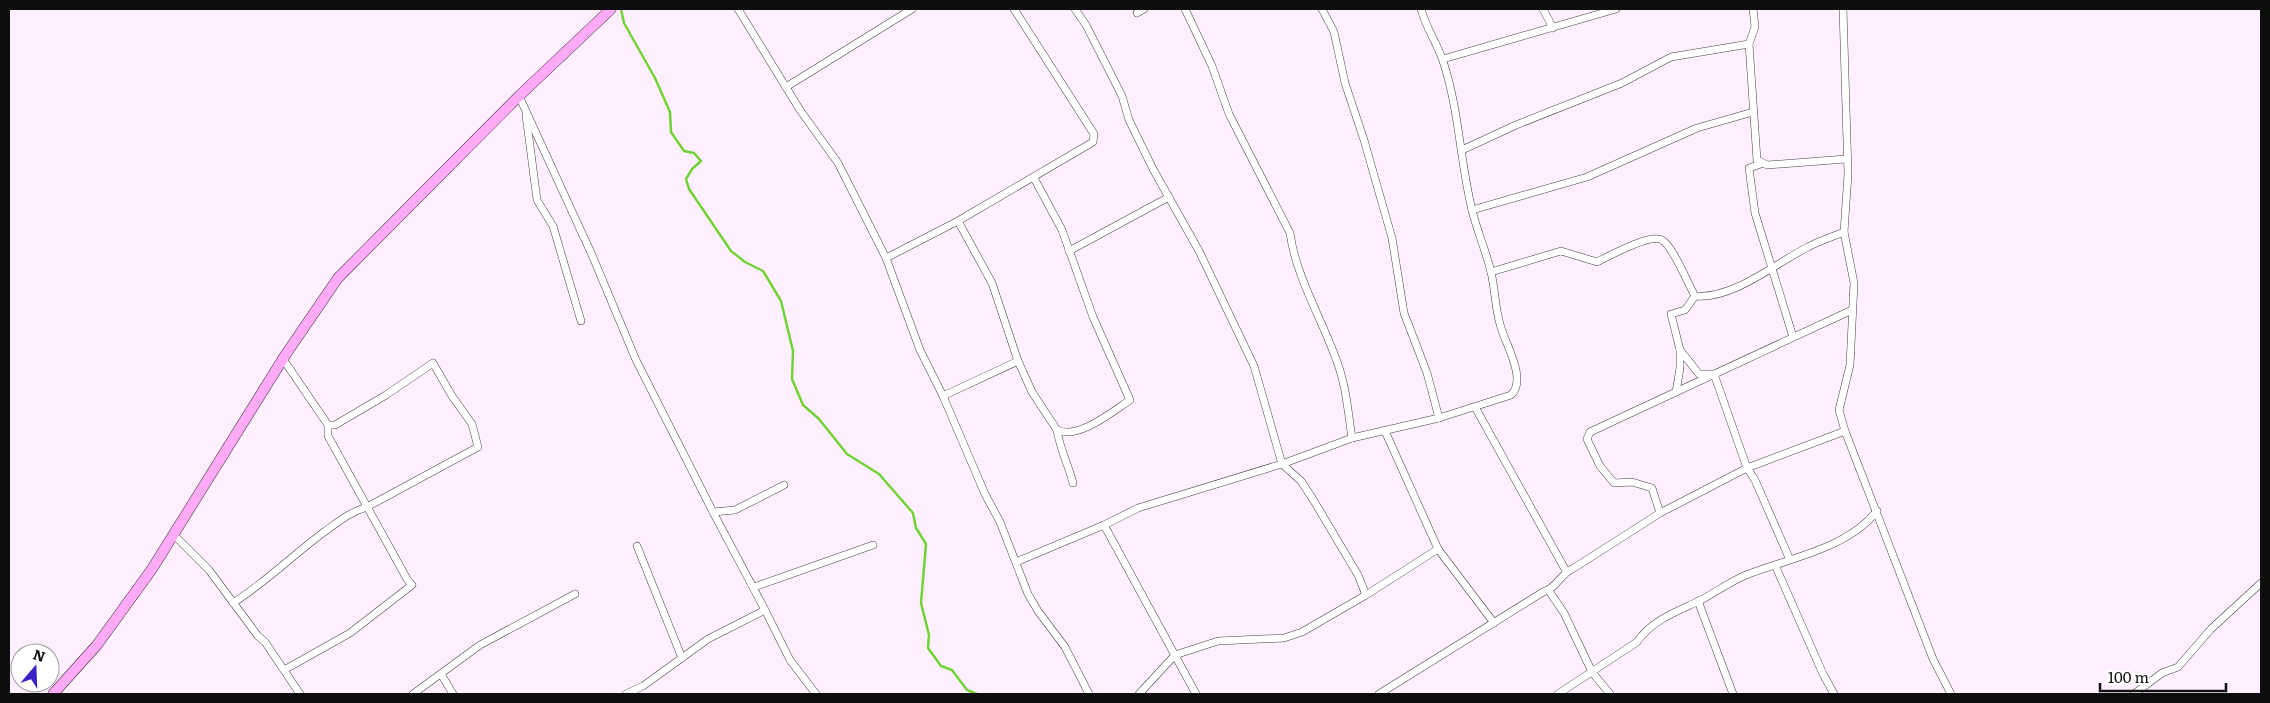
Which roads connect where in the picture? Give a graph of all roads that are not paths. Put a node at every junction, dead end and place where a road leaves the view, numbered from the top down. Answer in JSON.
{"nodes":[{"id":1,"x":612,"y":9,"type":"edge"},
{"id":2,"x":738,"y":9,"type":"edge"},
{"id":3,"x":912,"y":9,"type":"edge"},
{"id":4,"x":1014,"y":9,"type":"edge"},
{"id":5,"x":1075,"y":9,"type":"edge"},
{"id":6,"x":1185,"y":9,"type":"edge"},
{"id":7,"x":1322,"y":9,"type":"edge"},
{"id":8,"x":1421,"y":9,"type":"edge"},
{"id":9,"x":1543,"y":9,"type":"edge"},
{"id":10,"x":1591,"y":9,"type":"edge"},
{"id":11,"x":1616,"y":9,"type":"edge"},
{"id":12,"x":1753,"y":9,"type":"edge"},
{"id":13,"x":1843,"y":9,"type":"edge"},
{"id":14,"x":1593,"y":17,"type":"junction"},
{"id":15,"x":1553,"y":28,"type":"junction"},
{"id":16,"x":1749,"y":44,"type":"junction"},
{"id":17,"x":1443,"y":59,"type":"junction"},
{"id":18,"x":786,"y":87,"type":"junction"},
{"id":19,"x":520,"y":96,"type":"junction"},
{"id":20,"x":526,"y":109,"type":"junction"},
{"id":21,"x":1753,"y":112,"type":"junction"},
{"id":22,"x":1462,"y":150,"type":"junction"},
{"id":23,"x":1846,"y":159,"type":"junction"},
{"id":24,"x":1761,"y":164,"type":"junction"},
{"id":25,"x":1034,"y":178,"type":"junction"},
{"id":26,"x":1169,"y":197,"type":"junction"},
{"id":27,"x":1472,"y":210,"type":"junction"},
{"id":28,"x":958,"y":221,"type":"junction"},
{"id":29,"x":1844,"y":232,"type":"junction"},
{"id":30,"x":1068,"y":251,"type":"junction"},
{"id":31,"x":886,"y":258,"type":"junction"},
{"id":32,"x":1773,"y":268,"type":"junction"},
{"id":33,"x":1491,"y":272,"type":"junction"},
{"id":34,"x":1695,"y":296,"type":"junction"},
{"id":35,"x":1852,"y":310,"type":"junction"},
{"id":36,"x":581,"y":321,"type":"dead end"},
{"id":37,"x":1793,"y":337,"type":"junction"},
{"id":38,"x":1680,"y":350,"type":"junction"},
{"id":39,"x":283,"y":359,"type":"junction"},
{"id":40,"x":1018,"y":361,"type":"junction"},
{"id":41,"x":1714,"y":374,"type":"junction"},
{"id":42,"x":1676,"y":392,"type":"junction"},
{"id":43,"x":943,"y":396,"type":"junction"},
{"id":44,"x":1475,"y":406,"type":"junction"},
{"id":45,"x":1438,"y":418,"type":"junction"},
{"id":46,"x":328,"y":425,"type":"junction"},
{"id":47,"x":1057,"y":430,"type":"junction"},
{"id":48,"x":1385,"y":431,"type":"junction"},
{"id":49,"x":1845,"y":431,"type":"junction"},
{"id":50,"x":1352,"y":438,"type":"junction"},
{"id":51,"x":1282,"y":464,"type":"junction"},
{"id":52,"x":1748,"y":468,"type":"junction"},
{"id":53,"x":1073,"y":483,"type":"dead end"},
{"id":54,"x":784,"y":485,"type":"dead end"},
{"id":55,"x":367,"y":507,"type":"junction"},
{"id":56,"x":1877,"y":511,"type":"junction"},
{"id":57,"x":713,"y":512,"type":"junction"},
{"id":58,"x":1660,"y":512,"type":"junction"},
{"id":59,"x":1104,"y":525,"type":"junction"},
{"id":60,"x":174,"y":535,"type":"junction"},
{"id":61,"x":873,"y":545,"type":"dead end"},
{"id":62,"x":637,"y":546,"type":"dead end"},
{"id":63,"x":1438,"y":549,"type":"junction"},
{"id":64,"x":1790,"y":560,"type":"junction"},
{"id":65,"x":1016,"y":562,"type":"junction"},
{"id":66,"x":1775,"y":565,"type":"junction"},
{"id":67,"x":1566,"y":571,"type":"junction"},
{"id":68,"x":2261,"y":583,"type":"edge"},
{"id":69,"x":754,"y":587,"type":"junction"},
{"id":70,"x":1549,"y":590,"type":"junction"},
{"id":71,"x":574,"y":594,"type":"dead end"},
{"id":72,"x":1366,"y":595,"type":"junction"},
{"id":73,"x":1698,"y":601,"type":"junction"},
{"id":74,"x":234,"y":603,"type":"junction"},
{"id":75,"x":765,"y":610,"type":"junction"},
{"id":76,"x":1494,"y":623,"type":"junction"},
{"id":77,"x":1175,"y":655,"type":"junction"},
{"id":78,"x":682,"y":658,"type":"junction"},
{"id":79,"x":284,"y":670,"type":"junction"},
{"id":80,"x":1592,"y":672,"type":"junction"},
{"id":81,"x":441,"y":674,"type":"junction"},
{"id":82,"x":53,"y":694,"type":"edge"},
{"id":83,"x":300,"y":694,"type":"edge"},
{"id":84,"x":413,"y":694,"type":"edge"},
{"id":85,"x":453,"y":694,"type":"edge"},
{"id":86,"x":626,"y":694,"type":"edge"},
{"id":87,"x":816,"y":694,"type":"edge"},
{"id":88,"x":1089,"y":694,"type":"edge"},
{"id":89,"x":1139,"y":694,"type":"edge"},
{"id":90,"x":1196,"y":694,"type":"edge"},
{"id":91,"x":1379,"y":694,"type":"edge"},
{"id":92,"x":1558,"y":694,"type":"edge"},
{"id":93,"x":1610,"y":694,"type":"edge"},
{"id":94,"x":1733,"y":694,"type":"edge"},
{"id":95,"x":1834,"y":694,"type":"edge"},
{"id":96,"x":1951,"y":694,"type":"edge"},
{"id":97,"x":2134,"y":694,"type":"edge"}],
"edges":[{"from":1,"to":19,"type":"main road"},
{"from":2,"to":18,"type":"street"},
{"from":3,"to":18,"type":"street"},
{"from":4,"to":25,"type":"street"},
{"from":5,"to":26,"type":"street"},
{"from":6,"to":50,"type":"street"},
{"from":7,"to":45,"type":"street"},
{"from":8,"to":17,"type":"street"},
{"from":9,"to":15,"type":"street"},
{"from":10,"to":14,"type":"street"},
{"from":11,"to":14,"type":"street"},
{"from":12,"to":16,"type":"street"},
{"from":13,"to":23,"type":"street"},
{"from":14,"to":15,"type":"street"},
{"from":15,"to":17,"type":"street"},
{"from":16,"to":21,"type":"street"},
{"from":16,"to":22,"type":"street"},
{"from":17,"to":22,"type":"street"},
{"from":18,"to":31,"type":"street"},
{"from":19,"to":20,"type":"street"},
{"from":19,"to":39,"type":"main road"},
{"from":20,"to":36,"type":"street"},
{"from":20,"to":57,"type":"street"},
{"from":21,"to":24,"type":"street"},
{"from":21,"to":27,"type":"street"},
{"from":22,"to":27,"type":"street"},
{"from":23,"to":24,"type":"street"},
{"from":23,"to":29,"type":"street"},
{"from":24,"to":32,"type":"street"},
{"from":25,"to":28,"type":"street"},
{"from":25,"to":30,"type":"street"},
{"from":26,"to":30,"type":"street"},
{"from":26,"to":51,"type":"street"},
{"from":27,"to":33,"type":"street"},
{"from":28,"to":31,"type":"street"},
{"from":28,"to":40,"type":"street"},
{"from":29,"to":32,"type":"street"},
{"from":29,"to":35,"type":"street"},
{"from":30,"to":47,"type":"street"},
{"from":31,"to":43,"type":"street"},
{"from":32,"to":34,"type":"street"},
{"from":32,"to":37,"type":"street"},
{"from":33,"to":34,"type":"street"},
{"from":33,"to":44,"type":"street"},
{"from":34,"to":38,"type":"street"},
{"from":35,"to":37,"type":"street"},
{"from":35,"to":49,"type":"street"},
{"from":37,"to":41,"type":"street"},
{"from":38,"to":41,"type":"street"},
{"from":38,"to":42,"type":"street"},
{"from":39,"to":46,"type":"street"},
{"from":39,"to":60,"type":"main road"},
{"from":40,"to":43,"type":"street"},
{"from":40,"to":47,"type":"street"},
{"from":41,"to":42,"type":"street"},
{"from":41,"to":52,"type":"street"},
{"from":42,"to":58,"type":"street"},
{"from":43,"to":65,"type":"street"},
{"from":44,"to":45,"type":"street"},
{"from":44,"to":67,"type":"street"},
{"from":45,"to":48,"type":"street"},
{"from":46,"to":55,"type":"street"},
{"from":46,"to":55,"type":"street"},
{"from":47,"to":53,"type":"street"},
{"from":48,"to":50,"type":"street"},
{"from":48,"to":63,"type":"street"},
{"from":49,"to":52,"type":"street"},
{"from":49,"to":56,"type":"street"},
{"from":50,"to":51,"type":"street"},
{"from":51,"to":59,"type":"street"},
{"from":51,"to":72,"type":"street"},
{"from":52,"to":58,"type":"street"},
{"from":52,"to":64,"type":"street"},
{"from":54,"to":57,"type":"street"},
{"from":55,"to":74,"type":"street"},
{"from":55,"to":79,"type":"street"},
{"from":56,"to":64,"type":"street"},
{"from":56,"to":96,"type":"street"},
{"from":57,"to":69,"type":"street"},
{"from":58,"to":67,"type":"street"},
{"from":59,"to":65,"type":"street"},
{"from":59,"to":77,"type":"street"},
{"from":60,"to":74,"type":"street"},
{"from":60,"to":82,"type":"main road"},
{"from":61,"to":69,"type":"street"},
{"from":62,"to":78,"type":"street"},
{"from":63,"to":72,"type":"street"},
{"from":63,"to":76,"type":"street"},
{"from":64,"to":66,"type":"street"},
{"from":65,"to":88,"type":"street"},
{"from":66,"to":73,"type":"street"},
{"from":66,"to":95,"type":"street"},
{"from":67,"to":70,"type":"street"},
{"from":68,"to":97,"type":"street"},
{"from":69,"to":75,"type":"street"},
{"from":70,"to":76,"type":"street"},
{"from":70,"to":80,"type":"street"},
{"from":71,"to":81,"type":"street"},
{"from":72,"to":77,"type":"street"},
{"from":73,"to":80,"type":"street"},
{"from":73,"to":94,"type":"street"},
{"from":74,"to":79,"type":"street"},
{"from":75,"to":78,"type":"street"},
{"from":75,"to":87,"type":"street"},
{"from":76,"to":91,"type":"street"},
{"from":77,"to":89,"type":"street"},
{"from":77,"to":90,"type":"street"},
{"from":78,"to":86,"type":"street"},
{"from":79,"to":83,"type":"street"},
{"from":80,"to":92,"type":"street"},
{"from":80,"to":93,"type":"street"},
{"from":81,"to":84,"type":"street"},
{"from":81,"to":85,"type":"street"}]}
